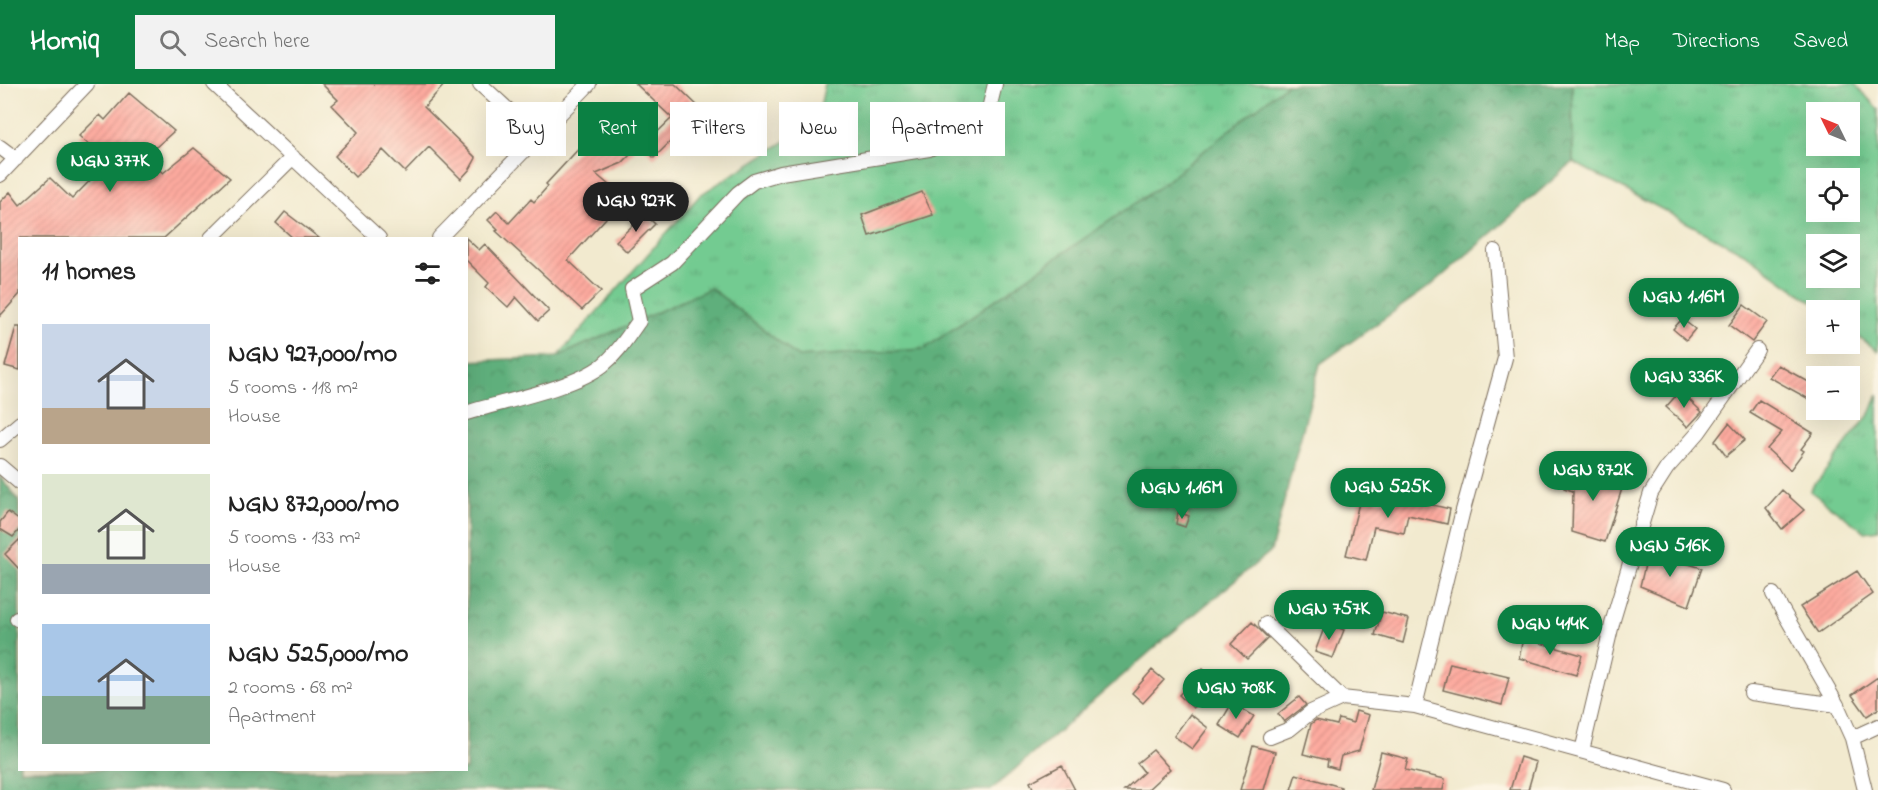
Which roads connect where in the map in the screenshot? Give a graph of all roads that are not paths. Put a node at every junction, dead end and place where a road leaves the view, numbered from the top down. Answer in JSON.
{"nodes":[{"id":1,"x":87,"y":84,"type":"edge"},
{"id":2,"x":214,"y":84,"type":"edge"},
{"id":3,"x":480,"y":84,"type":"edge"},
{"id":4,"x":589,"y":84,"type":"edge"},
{"id":5,"x":995,"y":84,"type":"edge"},
{"id":6,"x":500,"y":102,"type":"edge"},
{"id":7,"x":566,"y":109,"type":"edge"},
{"id":8,"x":0,"y":147,"type":"edge"},
{"id":9,"x":521,"y":156,"type":"edge"},
{"id":10,"x":293,"y":157,"type":"junction"},
{"id":11,"x":16,"y":159,"type":"junction"},
{"id":12,"x":0,"y":175,"type":"edge"},
{"id":13,"x":212,"y":237,"type":"edge"},
{"id":14,"x":378,"y":237,"type":"edge"},
{"id":15,"x":440,"y":237,"type":"edge"},
{"id":16,"x":1495,"y":251,"type":"dead end"},
{"id":17,"x":1757,"y":350,"type":"dead end"},
{"id":18,"x":468,"y":412,"type":"edge"},
{"id":19,"x":18,"y":425,"type":"edge"},
{"id":20,"x":0,"y":440,"type":"edge"},
{"id":21,"x":0,"y":466,"type":"edge"},
{"id":22,"x":18,"y":481,"type":"edge"},
{"id":23,"x":1773,"y":594,"type":"dead end"},
{"id":24,"x":1266,"y":624,"type":"dead end"},
{"id":25,"x":1751,"y":693,"type":"dead end"},
{"id":26,"x":1342,"y":698,"type":"junction"},
{"id":27,"x":1837,"y":705,"type":"junction"},
{"id":28,"x":1415,"y":706,"type":"junction"},
{"id":29,"x":1878,"y":726,"type":"edge"},
{"id":30,"x":1270,"y":737,"type":"dead end"},
{"id":31,"x":1852,"y":738,"type":"junction"},
{"id":32,"x":1582,"y":751,"type":"junction"},
{"id":33,"x":1723,"y":790,"type":"edge"},
{"id":34,"x":1864,"y":790,"type":"edge"}],
"edges":[{"from":1,"to":11,"type":"street"},
{"from":2,"to":10,"type":"street"},
{"from":3,"to":6,"type":"street"},
{"from":4,"to":7,"type":"street"},
{"from":5,"to":18,"type":"street"},
{"from":8,"to":11,"type":"street"},
{"from":9,"to":15,"type":"street"},
{"from":10,"to":13,"type":"street"},
{"from":10,"to":14,"type":"street"},
{"from":11,"to":12,"type":"street"},
{"from":16,"to":28,"type":"street"},
{"from":17,"to":32,"type":"street"},
{"from":19,"to":20,"type":"street"},
{"from":21,"to":22,"type":"street"},
{"from":23,"to":27,"type":"street"},
{"from":24,"to":26,"type":"street"},
{"from":25,"to":27,"type":"street"},
{"from":26,"to":28,"type":"street"},
{"from":26,"to":30,"type":"street"},
{"from":27,"to":31,"type":"street"},
{"from":28,"to":32,"type":"street"},
{"from":29,"to":31,"type":"street"},
{"from":31,"to":34,"type":"street"},
{"from":32,"to":33,"type":"street"}]}
